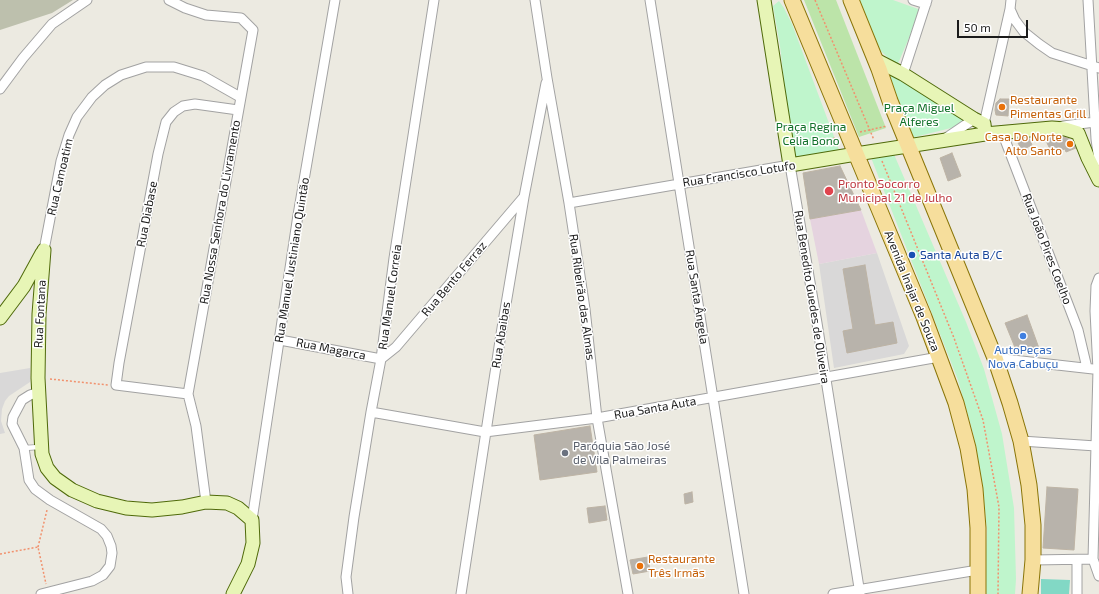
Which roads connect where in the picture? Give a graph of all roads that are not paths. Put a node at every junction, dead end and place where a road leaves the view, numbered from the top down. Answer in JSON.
{"nodes":[{"id":1,"x":87,"y":0,"type":"edge"},
{"id":2,"x":169,"y":0,"type":"edge"},
{"id":3,"x":334,"y":0,"type":"edge"},
{"id":4,"x":434,"y":0,"type":"edge"},
{"id":5,"x":535,"y":0,"type":"edge"},
{"id":6,"x":650,"y":0,"type":"edge"},
{"id":7,"x":764,"y":0,"type":"edge"},
{"id":8,"x":792,"y":0,"type":"edge"},
{"id":9,"x":851,"y":0,"type":"edge"},
{"id":10,"x":913,"y":0,"type":"edge"},
{"id":11,"x":1088,"y":0,"type":"edge"},
{"id":12,"x":927,"y":2,"type":"edge"},
{"id":13,"x":1010,"y":4,"type":"edge"},
{"id":14,"x":876,"y":60,"type":"junction"},
{"id":15,"x":1096,"y":67,"type":"edge"},
{"id":16,"x":902,"y":74,"type":"junction"},
{"id":17,"x":547,"y":78,"type":"junction"},
{"id":18,"x":0,"y":89,"type":"edge"},
{"id":19,"x":240,"y":97,"type":"junction"},
{"id":20,"x":238,"y":110,"type":"junction"},
{"id":21,"x":1095,"y":122,"type":"junction"},
{"id":22,"x":981,"y":126,"type":"junction"},
{"id":23,"x":1052,"y":128,"type":"junction"},
{"id":24,"x":1002,"y":132,"type":"junction"},
{"id":25,"x":1078,"y":133,"type":"junction"},
{"id":26,"x":1098,"y":140,"type":"edge"},
{"id":27,"x":939,"y":142,"type":"junction"},
{"id":28,"x":909,"y":146,"type":"junction"},
{"id":29,"x":856,"y":154,"type":"junction"},
{"id":30,"x":1099,"y":161,"type":"edge"},
{"id":31,"x":790,"y":165,"type":"junction"},
{"id":32,"x":1099,"y":180,"type":"edge"},
{"id":33,"x":679,"y":184,"type":"junction"},
{"id":34,"x":524,"y":197,"type":"junction"},
{"id":35,"x":569,"y":203,"type":"junction"},
{"id":36,"x":44,"y":250,"type":"junction"},
{"id":37,"x":1099,"y":278,"type":"edge"},
{"id":38,"x":0,"y":318,"type":"edge"},
{"id":39,"x":280,"y":340,"type":"junction"},
{"id":40,"x":939,"y":357,"type":"junction"},
{"id":41,"x":995,"y":358,"type":"junction"},
{"id":42,"x":381,"y":359,"type":"junction"},
{"id":43,"x":1087,"y":368,"type":"junction"},
{"id":44,"x":1098,"y":370,"type":"edge"},
{"id":45,"x":825,"y":377,"type":"junction"},
{"id":46,"x":39,"y":392,"type":"junction"},
{"id":47,"x":188,"y":394,"type":"junction"},
{"id":48,"x":712,"y":397,"type":"junction"},
{"id":49,"x":371,"y":412,"type":"junction"},
{"id":50,"x":597,"y":418,"type":"junction"},
{"id":51,"x":485,"y":432,"type":"junction"},
{"id":52,"x":1020,"y":441,"type":"junction"},
{"id":53,"x":1096,"y":446,"type":"junction"},
{"id":54,"x":41,"y":447,"type":"junction"},
{"id":55,"x":24,"y":448,"type":"junction"},
{"id":56,"x":206,"y":502,"type":"junction"},
{"id":57,"x":252,"y":520,"type":"junction"},
{"id":58,"x":1033,"y":560,"type":"junction"},
{"id":59,"x":1077,"y":560,"type":"junction"},
{"id":60,"x":1093,"y":560,"type":"junction"},
{"id":61,"x":978,"y":570,"type":"junction"},
{"id":62,"x":1099,"y":576,"type":"edge"},
{"id":63,"x":859,"y":592,"type":"edge"},
{"id":64,"x":43,"y":593,"type":"edge"},
{"id":65,"x":233,"y":594,"type":"edge"},
{"id":66,"x":348,"y":594,"type":"edge"},
{"id":67,"x":461,"y":594,"type":"edge"},
{"id":68,"x":628,"y":594,"type":"edge"},
{"id":69,"x":744,"y":594,"type":"edge"},
{"id":70,"x":833,"y":594,"type":"edge"},
{"id":71,"x":978,"y":594,"type":"edge"},
{"id":72,"x":1030,"y":594,"type":"edge"},
{"id":73,"x":1077,"y":594,"type":"edge"}],
"edges":[{"from":1,"to":18,"type":"street"},
{"from":2,"to":19,"type":"street","name":"Rua Nossa Senhora do Livramento"},
{"from":3,"to":39,"type":"street","name":"Rua Manuel Justiniano Quintão"},
{"from":4,"to":42,"type":"street","name":"Rua Manuel Correia"},
{"from":5,"to":17,"type":"street","name":"Rua Ribeirão das Almas"},
{"from":6,"to":33,"type":"street","name":"Rua Santa Ângela"},
{"from":7,"to":31,"type":"street","name":"Rua Benedito Guedes de Oliveira"},
{"from":8,"to":29,"type":"main road","name":"Avenida Inajar de Souza"},
{"from":9,"to":14,"type":"main road"},
{"from":10,"to":12,"type":"street"},
{"from":11,"to":15,"type":"street"},
{"from":12,"to":16,"type":"street"},
{"from":13,"to":15,"type":"street"},
{"from":13,"to":22,"type":"street"},
{"from":14,"to":16,"type":"street"},
{"from":14,"to":28,"type":"main road"},
{"from":15,"to":21,"type":"street"},
{"from":16,"to":22,"type":"street"},
{"from":17,"to":34,"type":"street","name":"Rua Abaibas"},
{"from":17,"to":35,"type":"street","name":"Rua Ribeirão das Almas"},
{"from":19,"to":20,"type":"street","name":"Rua Nossa Senhora do Livramento"},
{"from":19,"to":36,"type":"street","name":"Rua Camoatim"},
{"from":20,"to":47,"type":"street","name":"Rua Nossa Senhora do Livramento"},
{"from":20,"to":47,"type":"street","name":"Rua Diabase"},
{"from":21,"to":23,"type":"street"},
{"from":21,"to":26,"type":"street"},
{"from":22,"to":24,"type":"street","name":"Rua Francisco Lotufo"},
{"from":22,"to":27,"type":"street","name":"Rua Francisco Lotufo"},
{"from":22,"to":27,"type":"street"},
{"from":23,"to":24,"type":"street","name":"Rua Francisco Lotufo"},
{"from":23,"to":25,"type":"street","name":"Rua Francisco Lotufo"},
{"from":24,"to":43,"type":"street","name":"Rua João Pires Coelho"},
{"from":25,"to":26,"type":"street"},
{"from":25,"to":32,"type":"street"},
{"from":26,"to":30,"type":"street"},
{"from":27,"to":28,"type":"street","name":"Rua Francisco Lotufo"},
{"from":28,"to":29,"type":"street","name":"Rua Francisco Lotufo"},
{"from":28,"to":41,"type":"main road"},
{"from":29,"to":31,"type":"street","name":"Rua Francisco Lotufo"},
{"from":29,"to":40,"type":"main road","name":"Avenida Inajar de Souza"},
{"from":31,"to":33,"type":"street","name":"Rua Francisco Lotufo"},
{"from":31,"to":45,"type":"street","name":"Rua Benedito Guedes de Oliveira"},
{"from":33,"to":35,"type":"street","name":"Rua Francisco Lotufo"},
{"from":33,"to":48,"type":"street","name":"Rua Santa Ângela"},
{"from":34,"to":42,"type":"street","name":"Rua Bento Ferraz"},
{"from":34,"to":51,"type":"street","name":"Rua Abaibas"},
{"from":35,"to":50,"type":"street","name":"Rua Ribeirão das Almas"},
{"from":36,"to":38,"type":"street","name":"Rua Camoatim"},
{"from":36,"to":46,"type":"street","name":"Rua Fontana"},
{"from":37,"to":44,"type":"street"},
{"from":39,"to":42,"type":"street","name":"Rua Magarca"},
{"from":39,"to":57,"type":"street","name":"Rua Manuel Justiniano Quintão"},
{"from":40,"to":45,"type":"street","name":"Rua Santa Auta"},
{"from":40,"to":61,"type":"main road","name":"Avenida Inajar de Souza"},
{"from":41,"to":43,"type":"street"},
{"from":41,"to":52,"type":"main road"},
{"from":42,"to":49,"type":"street","name":"Rua Manuel Correia"},
{"from":43,"to":44,"type":"street"},
{"from":44,"to":53,"type":"street"},
{"from":45,"to":48,"type":"street","name":"Rua Santa Auta"},
{"from":45,"to":63,"type":"street","name":"Rua Benedito Guedes de Oliveira"},
{"from":46,"to":54,"type":"street","name":"Rua Fontana"},
{"from":46,"to":55,"type":"street"},
{"from":47,"to":56,"type":"street"},
{"from":48,"to":50,"type":"street","name":"Rua Santa Auta"},
{"from":48,"to":69,"type":"street","name":"Rua Santa Ângela"},
{"from":49,"to":51,"type":"street","name":"Rua Santa Auta"},
{"from":49,"to":66,"type":"street","name":"Rua Manuel Correia"},
{"from":50,"to":51,"type":"street","name":"Rua Santa Auta"},
{"from":50,"to":68,"type":"street","name":"Rua Ribeirão das Almas"},
{"from":51,"to":67,"type":"street","name":"Rua Abaibas"},
{"from":52,"to":53,"type":"street"},
{"from":52,"to":58,"type":"main road"},
{"from":53,"to":60,"type":"street"},
{"from":54,"to":55,"type":"lane"},
{"from":54,"to":56,"type":"street","name":"Rua Fontana"},
{"from":55,"to":64,"type":"street"},
{"from":56,"to":57,"type":"street","name":"Rua Fontana"},
{"from":57,"to":65,"type":"street"},
{"from":58,"to":59,"type":"street"},
{"from":58,"to":72,"type":"main road"},
{"from":59,"to":60,"type":"street"},
{"from":59,"to":73,"type":"street"},
{"from":60,"to":62,"type":"street"},
{"from":61,"to":63,"type":"street"},
{"from":61,"to":71,"type":"main road","name":"Avenida Inajar de Souza"},
{"from":63,"to":70,"type":"street"}]}
